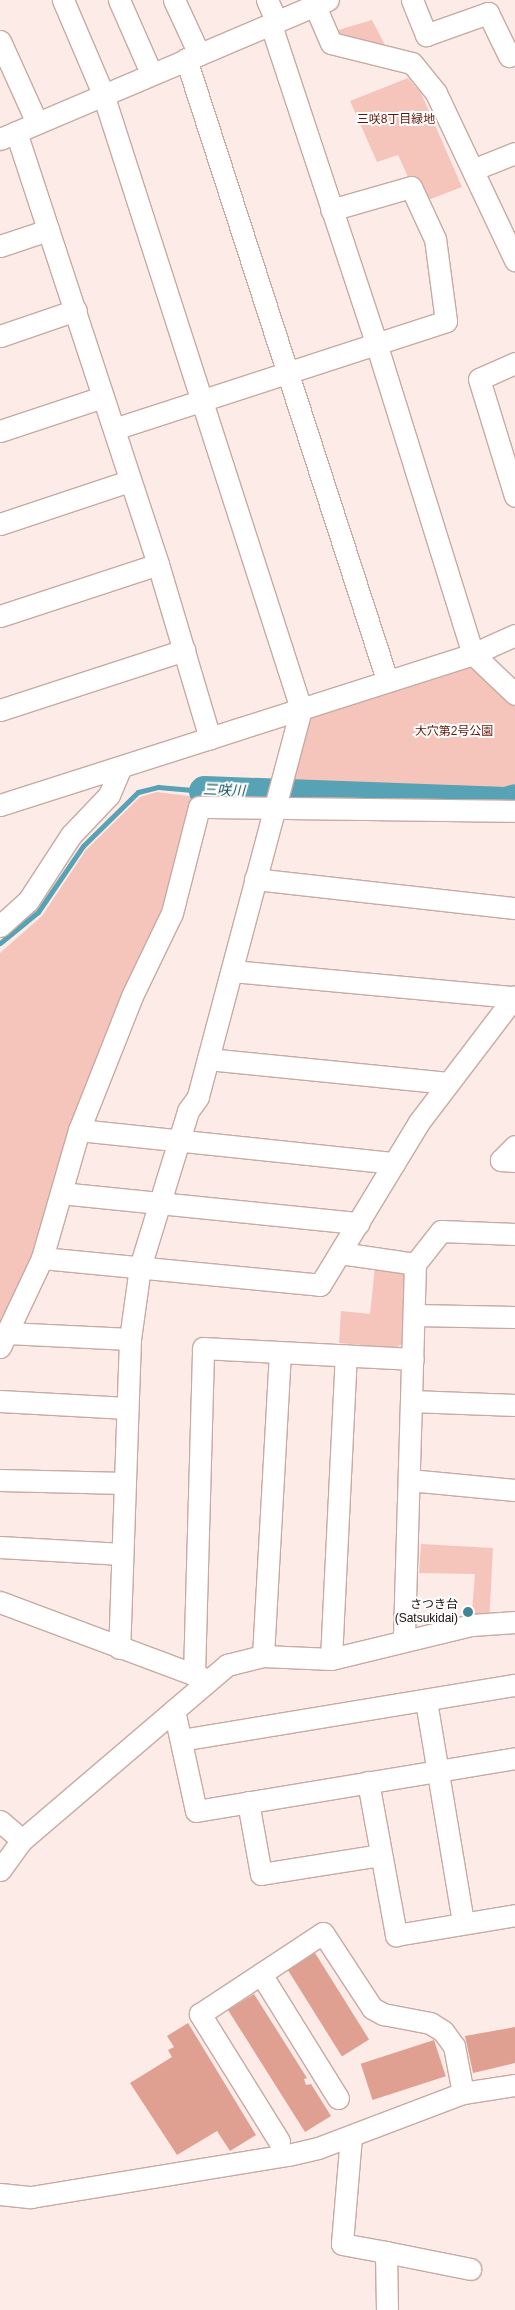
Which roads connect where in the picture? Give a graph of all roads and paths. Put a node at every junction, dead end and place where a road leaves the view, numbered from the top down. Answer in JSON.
{"nodes":[{"id":1,"x":63,"y":0,"type":"edge"},
{"id":2,"x":119,"y":0,"type":"edge"},
{"id":3,"x":174,"y":0,"type":"edge"},
{"id":4,"x":267,"y":0,"type":"edge"},
{"id":5,"x":412,"y":0,"type":"edge"},
{"id":6,"x":321,"y":3,"type":"edge"},
{"id":7,"x":274,"y":24,"type":"junction"},
{"id":8,"x":0,"y":41,"type":"edge"},
{"id":9,"x":509,"y":56,"type":"dead end"},
{"id":10,"x":192,"y":57,"type":"junction"},
{"id":11,"x":151,"y":73,"type":"junction"},
{"id":12,"x":103,"y":94,"type":"junction"},
{"id":13,"x":37,"y":123,"type":"junction"},
{"id":14,"x":8,"y":136,"type":"edge"},
{"id":15,"x":515,"y":153,"type":"edge"},
{"id":16,"x":475,"y":169,"type":"junction"},
{"id":17,"x":331,"y":210,"type":"junction"},
{"id":18,"x":48,"y":230,"type":"junction"},
{"id":19,"x":0,"y":246,"type":"edge"},
{"id":20,"x":515,"y":260,"type":"edge"},
{"id":21,"x":76,"y":310,"type":"junction"},
{"id":22,"x":0,"y":336,"type":"edge"},
{"id":23,"x":376,"y":343,"type":"junction"},
{"id":24,"x":515,"y":363,"type":"edge"},
{"id":25,"x":290,"y":371,"type":"junction"},
{"id":26,"x":103,"y":397,"type":"junction"},
{"id":27,"x":202,"y":401,"type":"junction"},
{"id":28,"x":114,"y":429,"type":"junction"},
{"id":29,"x":0,"y":431,"type":"edge"},
{"id":30,"x":129,"y":481,"type":"junction"},
{"id":31,"x":515,"y":496,"type":"edge"},
{"id":32,"x":0,"y":524,"type":"edge"},
{"id":33,"x":158,"y":564,"type":"junction"},
{"id":34,"x":0,"y":616,"type":"edge"},
{"id":35,"x":515,"y":635,"type":"edge"},
{"id":36,"x":185,"y":650,"type":"junction"},
{"id":37,"x":473,"y":654,"type":"junction"},
{"id":38,"x":387,"y":680,"type":"junction"},
{"id":39,"x":515,"y":694,"type":"edge"},
{"id":40,"x":301,"y":709,"type":"junction"},
{"id":41,"x":0,"y":710,"type":"edge"},
{"id":42,"x":210,"y":738,"type":"junction"},
{"id":43,"x":120,"y":769,"type":"junction"},
{"id":44,"x":277,"y":800,"type":"junction"},
{"id":45,"x":0,"y":805,"type":"edge"},
{"id":46,"x":515,"y":811,"type":"edge"},
{"id":47,"x":255,"y":879,"type":"junction"},
{"id":48,"x":515,"y":908,"type":"edge"},
{"id":49,"x":0,"y":926,"type":"edge"},
{"id":50,"x":232,"y":971,"type":"junction"},
{"id":51,"x":515,"y":997,"type":"edge"},
{"id":52,"x":208,"y":1059,"type":"junction"},
{"id":53,"x":448,"y":1083,"type":"junction"},
{"id":54,"x":79,"y":1130,"type":"junction"},
{"id":55,"x":179,"y":1140,"type":"junction"},
{"id":56,"x":515,"y":1146,"type":"edge"},
{"id":57,"x":515,"y":1161,"type":"edge"},
{"id":58,"x":394,"y":1163,"type":"junction"},
{"id":59,"x":60,"y":1193,"type":"junction"},
{"id":60,"x":160,"y":1203,"type":"junction"},
{"id":61,"x":358,"y":1223,"type":"junction"},
{"id":62,"x":515,"y":1234,"type":"edge"},
{"id":63,"x":340,"y":1253,"type":"junction"},
{"id":64,"x":42,"y":1258,"type":"junction"},
{"id":65,"x":415,"y":1264,"type":"junction"},
{"id":66,"x":140,"y":1267,"type":"junction"},
{"id":67,"x":415,"y":1315,"type":"junction"},
{"id":68,"x":515,"y":1318,"type":"edge"},
{"id":69,"x":130,"y":1339,"type":"junction"},
{"id":70,"x":4,"y":1340,"type":"edge"},
{"id":71,"x":280,"y":1352,"type":"junction"},
{"id":72,"x":346,"y":1355,"type":"junction"},
{"id":73,"x":413,"y":1358,"type":"junction"},
{"id":74,"x":0,"y":1401,"type":"edge"},
{"id":75,"x":411,"y":1401,"type":"junction"},
{"id":76,"x":515,"y":1405,"type":"edge"},
{"id":77,"x":127,"y":1408,"type":"junction"},
{"id":78,"x":0,"y":1480,"type":"edge"},
{"id":79,"x":409,"y":1480,"type":"junction"},
{"id":80,"x":125,"y":1483,"type":"junction"},
{"id":81,"x":515,"y":1490,"type":"edge"},
{"id":82,"x":0,"y":1547,"type":"edge"},
{"id":83,"x":122,"y":1554,"type":"junction"},
{"id":84,"x":0,"y":1602,"type":"edge"},
{"id":85,"x":515,"y":1622,"type":"edge"},
{"id":86,"x":404,"y":1639,"type":"junction"},
{"id":87,"x":119,"y":1648,"type":"junction"},
{"id":88,"x":263,"y":1656,"type":"junction"},
{"id":89,"x":331,"y":1659,"type":"junction"},
{"id":90,"x":200,"y":1677,"type":"junction"},
{"id":91,"x":515,"y":1685,"type":"edge"},
{"id":92,"x":426,"y":1701,"type":"junction"},
{"id":93,"x":174,"y":1710,"type":"junction"},
{"id":94,"x":181,"y":1740,"type":"junction"},
{"id":95,"x":514,"y":1762,"type":"edge"},
{"id":96,"x":438,"y":1770,"type":"junction"},
{"id":97,"x":368,"y":1782,"type":"junction"},
{"id":98,"x":248,"y":1802,"type":"junction"},
{"id":99,"x":0,"y":1822,"type":"edge"},
{"id":100,"x":22,"y":1840,"type":"junction"},
{"id":101,"x":379,"y":1855,"type":"junction"},
{"id":102,"x":0,"y":1870,"type":"edge"},
{"id":103,"x":515,"y":1915,"type":"edge"},
{"id":104,"x":464,"y":1924,"type":"junction"},
{"id":105,"x":261,"y":1974,"type":"junction"},
{"id":106,"x":515,"y":2086,"type":"edge"},
{"id":107,"x":463,"y":2093,"type":"junction"},
{"id":108,"x":338,"y":2098,"type":"dead end"},
{"id":109,"x":352,"y":2136,"type":"junction"},
{"id":110,"x":279,"y":2141,"type":"dead end"},
{"id":111,"x":0,"y":2194,"type":"edge"},
{"id":112,"x":386,"y":2252,"type":"junction"},
{"id":113,"x":470,"y":2269,"type":"dead end"},
{"id":114,"x":387,"y":2310,"type":"edge"}],
"edges":[{"from":1,"to":12,"type":"street"},
{"from":2,"to":11,"type":"street"},
{"from":3,"to":10,"type":"street"},
{"from":4,"to":7,"type":"street"},
{"from":5,"to":9,"type":"street"},
{"from":6,"to":7,"type":"street"},
{"from":6,"to":16,"type":"street"},
{"from":7,"to":10,"type":"street"},
{"from":7,"to":17,"type":"street"},
{"from":8,"to":13,"type":"street"},
{"from":10,"to":11,"type":"street"},
{"from":10,"to":25,"type":"street"},
{"from":11,"to":12,"type":"street"},
{"from":12,"to":13,"type":"street"},
{"from":12,"to":27,"type":"street"},
{"from":13,"to":14,"type":"street"},
{"from":14,"to":18,"type":"street"},
{"from":15,"to":16,"type":"street"},
{"from":16,"to":20,"type":"street"},
{"from":17,"to":23,"type":"street"},
{"from":17,"to":23,"type":"street"},
{"from":18,"to":19,"type":"street"},
{"from":18,"to":21,"type":"street"},
{"from":21,"to":22,"type":"street"},
{"from":21,"to":26,"type":"street"},
{"from":23,"to":25,"type":"street"},
{"from":23,"to":37,"type":"street"},
{"from":24,"to":31,"type":"street"},
{"from":25,"to":27,"type":"street"},
{"from":25,"to":38,"type":"street"},
{"from":26,"to":28,"type":"street"},
{"from":26,"to":29,"type":"street"},
{"from":27,"to":28,"type":"street"},
{"from":27,"to":40,"type":"street"},
{"from":28,"to":30,"type":"street"},
{"from":30,"to":32,"type":"street"},
{"from":30,"to":33,"type":"street"},
{"from":33,"to":34,"type":"street"},
{"from":33,"to":36,"type":"street"},
{"from":35,"to":37,"type":"street"},
{"from":36,"to":41,"type":"street"},
{"from":36,"to":42,"type":"street"},
{"from":37,"to":38,"type":"street"},
{"from":37,"to":39,"type":"street"},
{"from":38,"to":40,"type":"street"},
{"from":40,"to":42,"type":"street"},
{"from":40,"to":44,"type":"street"},
{"from":42,"to":43,"type":"street"},
{"from":43,"to":45,"type":"street"},
{"from":43,"to":49,"type":"street"},
{"from":44,"to":46,"type":"street"},
{"from":44,"to":47,"type":"street"},
{"from":44,"to":54,"type":"street"},
{"from":47,"to":48,"type":"street"},
{"from":47,"to":50,"type":"street"},
{"from":50,"to":51,"type":"street"},
{"from":50,"to":52,"type":"street"},
{"from":51,"to":53,"type":"street"},
{"from":52,"to":53,"type":"street"},
{"from":52,"to":55,"type":"street"},
{"from":53,"to":58,"type":"street"},
{"from":54,"to":55,"type":"street"},
{"from":54,"to":59,"type":"street"},
{"from":55,"to":58,"type":"street"},
{"from":55,"to":60,"type":"street"},
{"from":56,"to":57,"type":"street"},
{"from":58,"to":61,"type":"street"},
{"from":59,"to":60,"type":"street"},
{"from":59,"to":64,"type":"street"},
{"from":60,"to":61,"type":"street"},
{"from":60,"to":66,"type":"street"},
{"from":61,"to":63,"type":"street"},
{"from":62,"to":65,"type":"street"},
{"from":63,"to":65,"type":"street"},
{"from":63,"to":66,"type":"street"},
{"from":64,"to":66,"type":"street"},
{"from":64,"to":70,"type":"street"},
{"from":65,"to":67,"type":"street"},
{"from":66,"to":69,"type":"street"},
{"from":67,"to":68,"type":"street"},
{"from":67,"to":73,"type":"street"},
{"from":69,"to":70,"type":"street"},
{"from":69,"to":77,"type":"street"},
{"from":71,"to":72,"type":"street"},
{"from":71,"to":88,"type":"street"},
{"from":71,"to":90,"type":"street"},
{"from":72,"to":73,"type":"street"},
{"from":72,"to":89,"type":"street"},
{"from":73,"to":75,"type":"street"},
{"from":74,"to":77,"type":"street"},
{"from":75,"to":76,"type":"street"},
{"from":75,"to":79,"type":"street"},
{"from":77,"to":80,"type":"street"},
{"from":78,"to":80,"type":"street"},
{"from":79,"to":81,"type":"street"},
{"from":79,"to":86,"type":"street"},
{"from":80,"to":83,"type":"street"},
{"from":82,"to":83,"type":"street"},
{"from":83,"to":87,"type":"street"},
{"from":84,"to":87,"type":"street"},
{"from":85,"to":86,"type":"street"},
{"from":86,"to":89,"type":"street"},
{"from":87,"to":90,"type":"street"},
{"from":88,"to":89,"type":"street"},
{"from":88,"to":90,"type":"street"},
{"from":90,"to":93,"type":"street"},
{"from":91,"to":92,"type":"street"},
{"from":92,"to":94,"type":"street"},
{"from":92,"to":96,"type":"street"},
{"from":93,"to":94,"type":"street"},
{"from":93,"to":100,"type":"street"},
{"from":94,"to":98,"type":"street"},
{"from":95,"to":96,"type":"street"},
{"from":96,"to":97,"type":"street"},
{"from":96,"to":104,"type":"street"},
{"from":97,"to":98,"type":"street"},
{"from":97,"to":101,"type":"street"},
{"from":98,"to":101,"type":"street"},
{"from":99,"to":100,"type":"street"},
{"from":100,"to":102,"type":"street"},
{"from":101,"to":104,"type":"street"},
{"from":103,"to":104,"type":"street"},
{"from":105,"to":107,"type":"street"},
{"from":105,"to":108,"type":"street"},
{"from":105,"to":110,"type":"street"},
{"from":106,"to":107,"type":"street"},
{"from":107,"to":109,"type":"street"},
{"from":109,"to":111,"type":"street"},
{"from":109,"to":112,"type":"street"},
{"from":112,"to":113,"type":"street"},
{"from":112,"to":114,"type":"street"}]}
